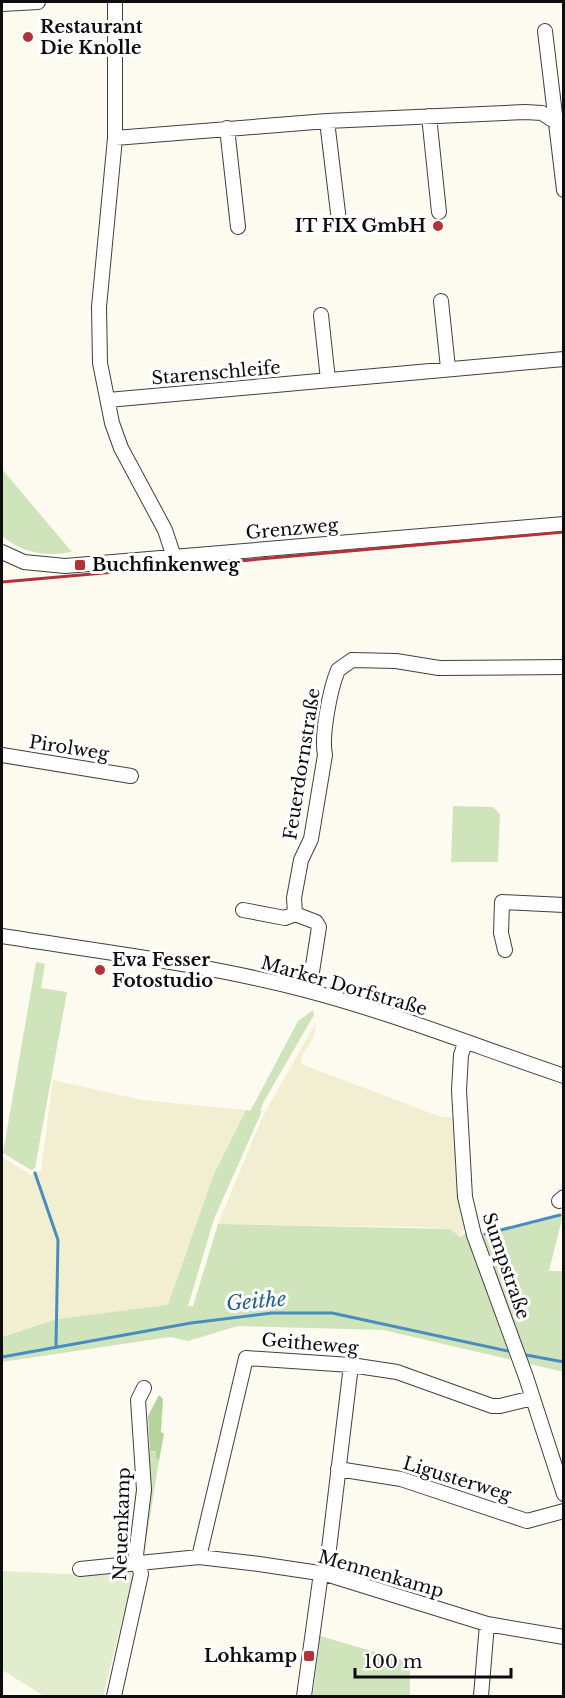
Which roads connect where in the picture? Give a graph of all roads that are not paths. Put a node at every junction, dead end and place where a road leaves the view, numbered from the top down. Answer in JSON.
{"nodes":[{"id":1,"x":38,"y":2,"type":"edge"},
{"id":2,"x":115,"y":2,"type":"edge"},
{"id":3,"x":2,"y":4,"type":"edge"},
{"id":4,"x":545,"y":31,"type":"dead end"},
{"id":5,"x":429,"y":116,"type":"junction"},
{"id":6,"x":327,"y":121,"type":"junction"},
{"id":7,"x":556,"y":122,"type":"junction"},
{"id":8,"x":227,"y":128,"type":"junction"},
{"id":9,"x":116,"y":138,"type":"junction"},
{"id":10,"x":564,"y":190,"type":"edge"},
{"id":11,"x":439,"y":212,"type":"dead end"},
{"id":12,"x":339,"y":221,"type":"dead end"},
{"id":13,"x":238,"y":227,"type":"dead end"},
{"id":14,"x":441,"y":302,"type":"dead end"},
{"id":15,"x":321,"y":315,"type":"dead end"},
{"id":16,"x":564,"y":359,"type":"edge"},
{"id":17,"x":448,"y":369,"type":"junction"},
{"id":18,"x":328,"y":380,"type":"junction"},
{"id":19,"x":108,"y":400,"type":"junction"},
{"id":20,"x":564,"y":524,"type":"edge"},
{"id":21,"x":2,"y":552,"type":"edge"},
{"id":22,"x":174,"y":557,"type":"junction"},
{"id":23,"x":564,"y":667,"type":"edge"},
{"id":24,"x":2,"y":755,"type":"edge"},
{"id":25,"x":131,"y":776,"type":"dead end"},
{"id":26,"x":564,"y":905,"type":"edge"},
{"id":27,"x":243,"y":910,"type":"dead end"},
{"id":28,"x":295,"y":914,"type":"junction"},
{"id":29,"x":2,"y":936,"type":"edge"},
{"id":30,"x":505,"y":950,"type":"dead end"},
{"id":31,"x":309,"y":991,"type":"junction"},
{"id":32,"x":465,"y":1042,"type":"junction"},
{"id":33,"x":564,"y":1076,"type":"edge"},
{"id":34,"x":351,"y":1365,"type":"junction"},
{"id":35,"x":144,"y":1388,"type":"dead end"},
{"id":36,"x":533,"y":1398,"type":"junction"},
{"id":37,"x":338,"y":1468,"type":"junction"},
{"id":38,"x":564,"y":1494,"type":"edge"},
{"id":39,"x":564,"y":1512,"type":"edge"},
{"id":40,"x":199,"y":1557,"type":"junction"},
{"id":41,"x":140,"y":1563,"type":"junction"},
{"id":42,"x":80,"y":1569,"type":"dead end"},
{"id":43,"x":324,"y":1573,"type":"junction"},
{"id":44,"x":487,"y":1624,"type":"junction"},
{"id":45,"x":564,"y":1637,"type":"edge"},
{"id":46,"x":114,"y":1696,"type":"edge"},
{"id":47,"x":304,"y":1696,"type":"edge"},
{"id":48,"x":481,"y":1696,"type":"edge"}],
"edges":[{"from":1,"to":3,"type":"street"},
{"from":2,"to":9,"type":"street"},
{"from":4,"to":7,"type":"street"},
{"from":5,"to":6,"type":"street"},
{"from":5,"to":7,"type":"street"},
{"from":5,"to":11,"type":"street"},
{"from":6,"to":8,"type":"street"},
{"from":6,"to":12,"type":"street"},
{"from":7,"to":10,"type":"street"},
{"from":8,"to":9,"type":"street"},
{"from":8,"to":13,"type":"street"},
{"from":9,"to":19,"type":"street"},
{"from":14,"to":17,"type":"street"},
{"from":15,"to":18,"type":"street"},
{"from":16,"to":17,"type":"street","name":"Starenschleife"},
{"from":17,"to":18,"type":"street","name":"Starenschleife"},
{"from":18,"to":19,"type":"street","name":"Starenschleife"},
{"from":19,"to":22,"type":"street"},
{"from":20,"to":22,"type":"street","name":"Grenzweg"},
{"from":21,"to":22,"type":"street","name":"Grenzweg"},
{"from":23,"to":28,"type":"street","name":"Feuerdornstraße"},
{"from":24,"to":25,"type":"street","name":"Pirolweg"},
{"from":26,"to":30,"type":"street"},
{"from":27,"to":28,"type":"street"},
{"from":28,"to":31,"type":"street"},
{"from":29,"to":31,"type":"street","name":"Marker Dorfstraße"},
{"from":31,"to":32,"type":"street","name":"Marker Dorfstraße"},
{"from":32,"to":33,"type":"street","name":"Marker Dorfstraße"},
{"from":32,"to":36,"type":"street","name":"Sumpstraße"},
{"from":34,"to":36,"type":"street","name":"Geitheweg"},
{"from":34,"to":37,"type":"street"},
{"from":34,"to":40,"type":"street","name":"Geitheweg"},
{"from":35,"to":41,"type":"street","name":"Neuenkamp"},
{"from":36,"to":38,"type":"street","name":"Sumpstraße"},
{"from":37,"to":39,"type":"street","name":"Ligusterweg"},
{"from":37,"to":43,"type":"street"},
{"from":40,"to":41,"type":"street","name":"Mennenkamp"},
{"from":40,"to":43,"type":"street","name":"Mennenkamp"},
{"from":41,"to":42,"type":"street","name":"Mennenkamp"},
{"from":41,"to":46,"type":"street","name":"Neuenkamp"},
{"from":43,"to":44,"type":"street","name":"Mennenkamp"},
{"from":43,"to":47,"type":"street"},
{"from":44,"to":45,"type":"street","name":"Mennenkamp"},
{"from":44,"to":48,"type":"street"}]}
